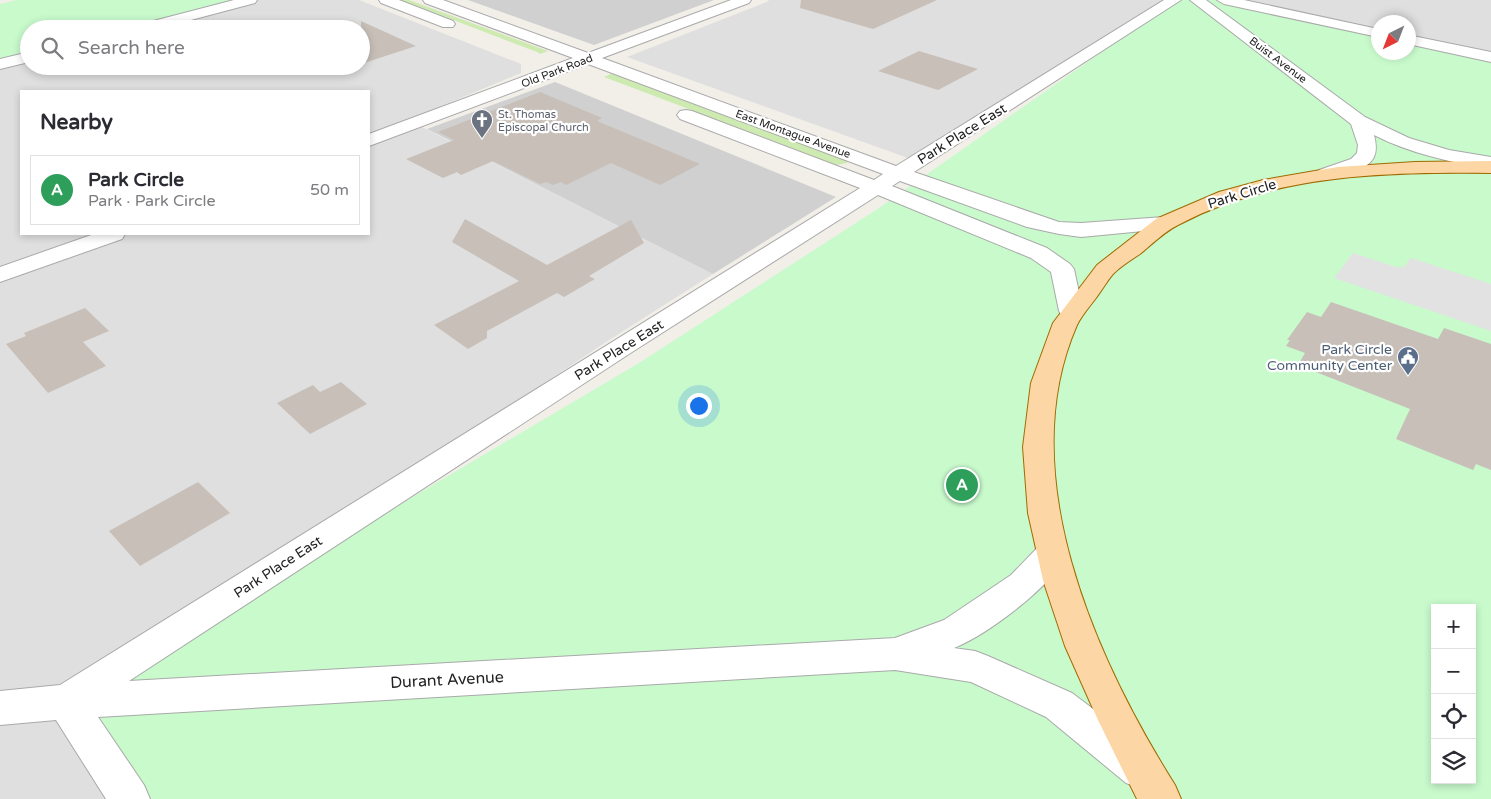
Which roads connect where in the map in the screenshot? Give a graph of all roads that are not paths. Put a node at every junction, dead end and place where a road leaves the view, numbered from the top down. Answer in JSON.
{"nodes":[{"id":1,"x":250,"y":0,"type":"edge"},
{"id":2,"x":386,"y":0,"type":"edge"},
{"id":3,"x":430,"y":0,"type":"edge"},
{"id":4,"x":744,"y":0,"type":"edge"},
{"id":5,"x":1174,"y":0,"type":"edge"},
{"id":6,"x":1197,"y":0,"type":"edge"},
{"id":7,"x":1224,"y":0,"type":"edge"},
{"id":8,"x":173,"y":20,"type":"edge"},
{"id":9,"x":1371,"y":32,"type":"edge"},
{"id":10,"x":1416,"y":41,"type":"edge"},
{"id":11,"x":1491,"y":57,"type":"edge"},
{"id":12,"x":20,"y":59,"type":"edge"},
{"id":13,"x":590,"y":59,"type":"junction"},
{"id":14,"x":0,"y":64,"type":"edge"},
{"id":15,"x":564,"y":69,"type":"junction"},
{"id":16,"x":589,"y":78,"type":"dead end"},
{"id":17,"x":673,"y":110,"type":"dead end"},
{"id":18,"x":1359,"y":121,"type":"junction"},
{"id":19,"x":370,"y":140,"type":"edge"},
{"id":20,"x":1491,"y":165,"type":"edge"},
{"id":21,"x":1326,"y":174,"type":"junction"},
{"id":22,"x":889,"y":181,"type":"junction"},
{"id":23,"x":1164,"y":223,"type":"junction"},
{"id":24,"x":111,"y":235,"type":"edge"},
{"id":25,"x":0,"y":275,"type":"edge"},
{"id":26,"x":1071,"y":311,"type":"junction"},
{"id":27,"x":1052,"y":554,"type":"junction"},
{"id":28,"x":895,"y":654,"type":"junction"},
{"id":29,"x":66,"y":702,"type":"junction"},
{"id":30,"x":0,"y":708,"type":"edge"},
{"id":31,"x":1152,"y":786,"type":"edge"},
{"id":32,"x":129,"y":799,"type":"edge"}],
"edges":[{"from":1,"to":8,"type":"street"},
{"from":2,"to":15,"type":"street"},
{"from":3,"to":13,"type":"street","name":"East Montague Avenue"},
{"from":4,"to":13,"type":"street","name":"Old Park Road"},
{"from":5,"to":22,"type":"street","name":"Park Place East"},
{"from":6,"to":18,"type":"street","name":"Buist Avenue"},
{"from":7,"to":9,"type":"street"},
{"from":10,"to":11,"type":"street"},
{"from":12,"to":14,"type":"street"},
{"from":13,"to":15,"type":"street","name":"Old Park Road"},
{"from":13,"to":22,"type":"street","name":"East Montague Avenue"},
{"from":15,"to":16,"type":"street"},
{"from":15,"to":19,"type":"street","name":"Old Park Road"},
{"from":17,"to":22,"type":"street","name":"East Montague Avenue"},
{"from":18,"to":20,"type":"street","name":"Buist Avenue"},
{"from":18,"to":21,"type":"street"},
{"from":20,"to":21,"type":"main road","name":"Park Circle"},
{"from":21,"to":23,"type":"main road","name":"Park Circle"},
{"from":22,"to":23,"type":"street","name":"East Montague Avenue"},
{"from":22,"to":26,"type":"street","name":"East Montague Avenue"},
{"from":22,"to":29,"type":"street","name":"Park Place East"},
{"from":23,"to":26,"type":"main road","name":"Park Circle"},
{"from":24,"to":25,"type":"street"},
{"from":26,"to":27,"type":"main road","name":"Park Circle"},
{"from":27,"to":28,"type":"street","name":"Durant Avenue"},
{"from":27,"to":31,"type":"main road","name":"Park Circle"},
{"from":28,"to":29,"type":"street","name":"Durant Avenue"},
{"from":28,"to":31,"type":"street","name":"Durant Avenue"},
{"from":29,"to":30,"type":"street","name":"Durant Avenue"},
{"from":29,"to":32,"type":"street"}]}
